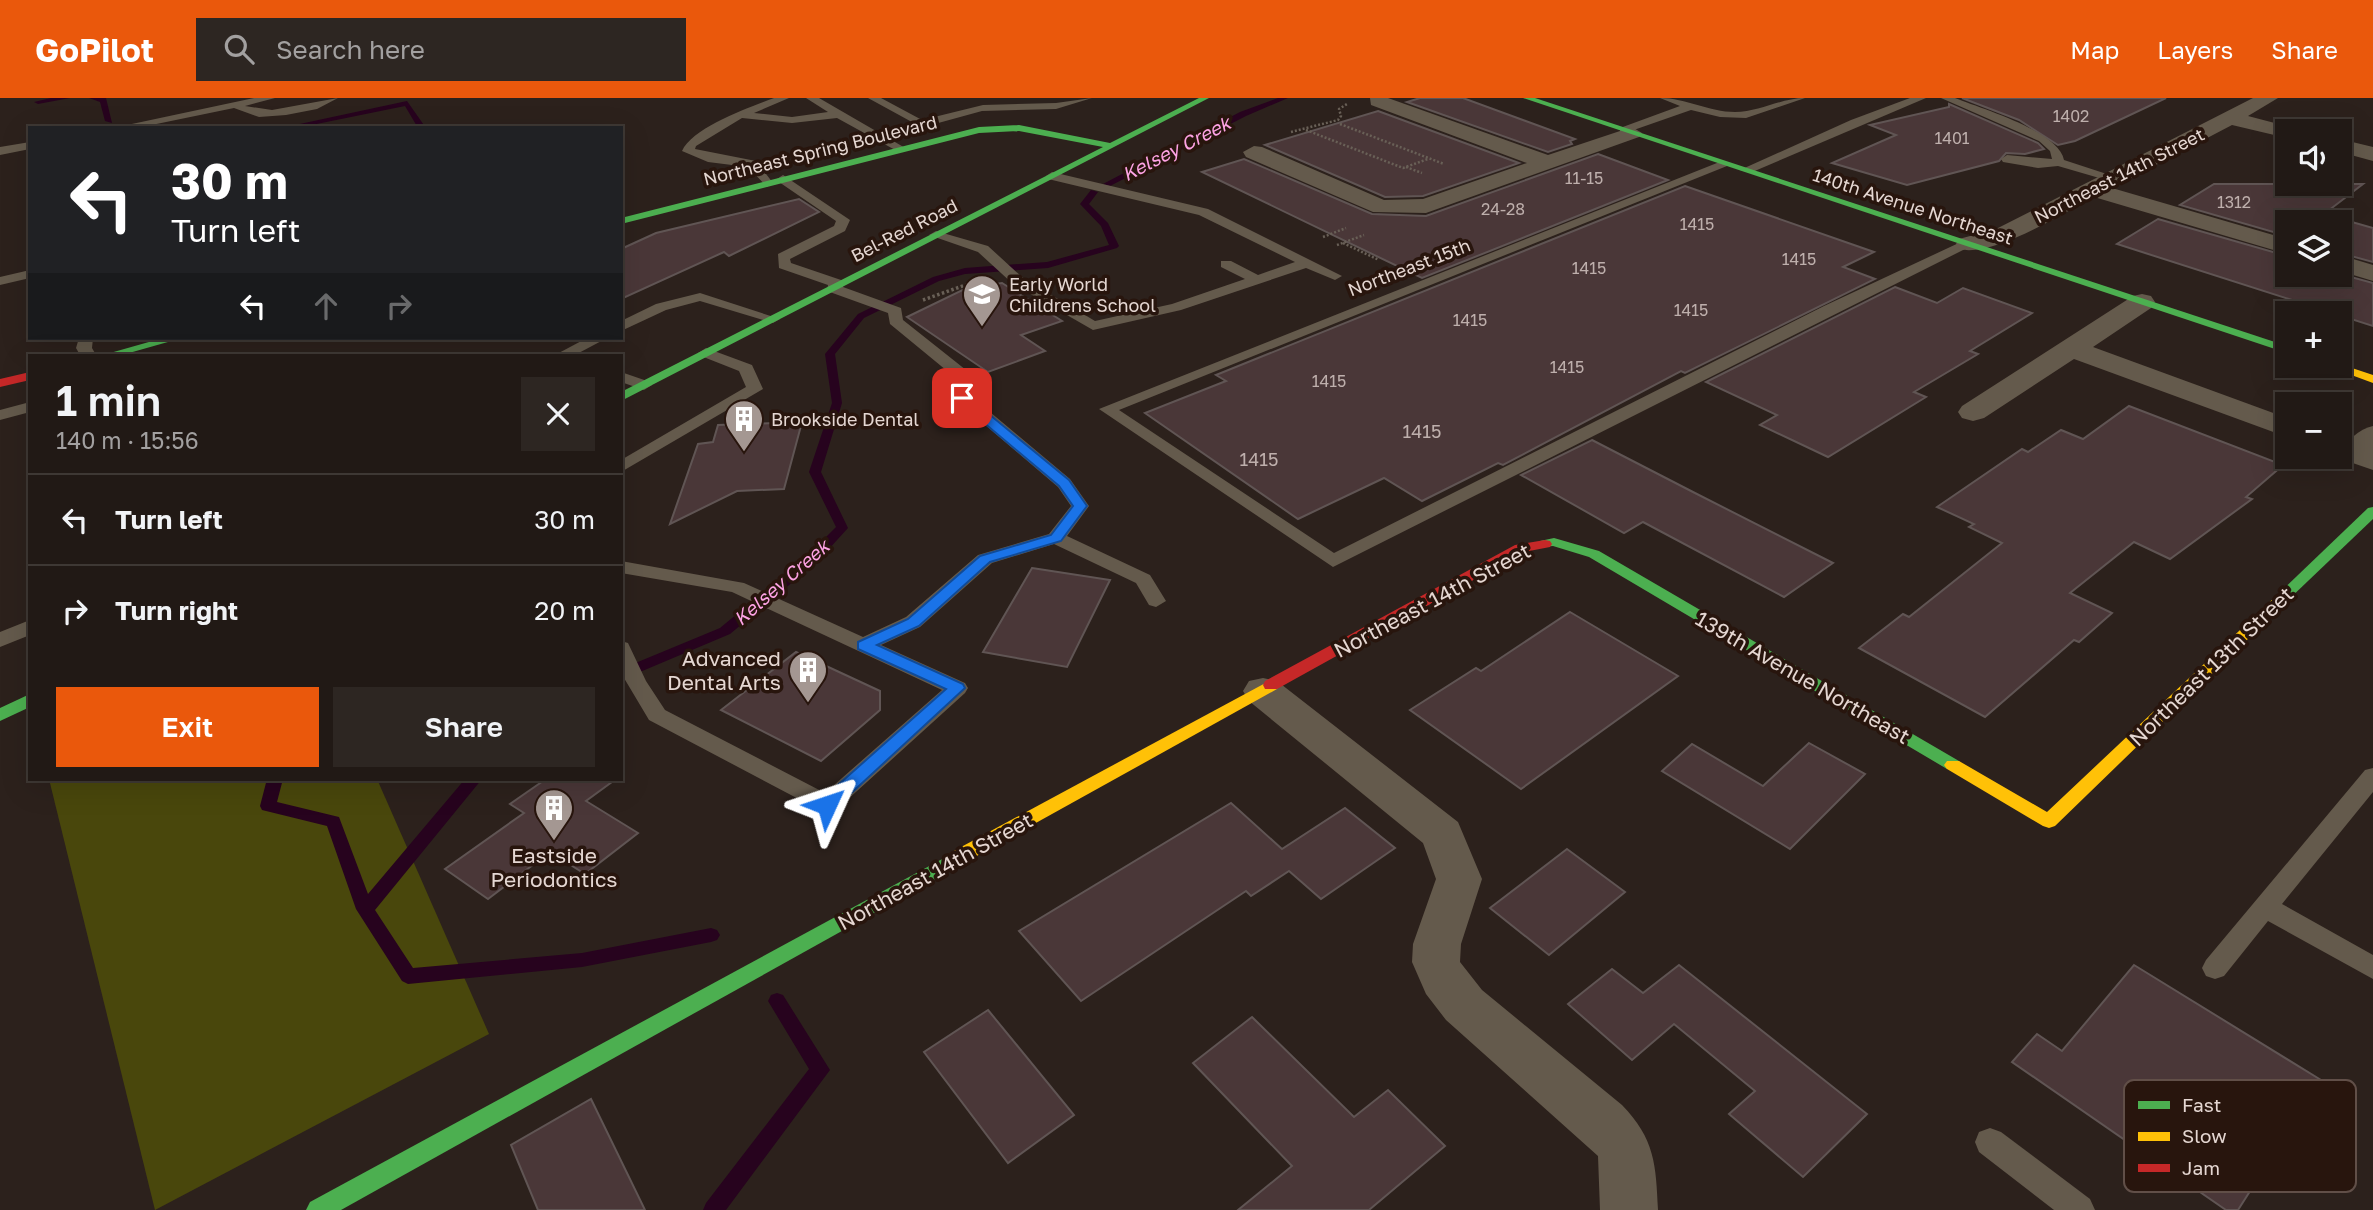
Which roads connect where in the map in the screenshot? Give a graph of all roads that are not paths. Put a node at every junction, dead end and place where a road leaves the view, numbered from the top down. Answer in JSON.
{"nodes":[{"id":1,"x":270,"y":98,"type":"edge"},
{"id":2,"x":333,"y":98,"type":"edge"},
{"id":3,"x":784,"y":98,"type":"edge"},
{"id":4,"x":811,"y":98,"type":"edge"},
{"id":5,"x":873,"y":98,"type":"edge"},
{"id":6,"x":964,"y":98,"type":"edge"},
{"id":7,"x":1087,"y":98,"type":"edge"},
{"id":8,"x":1205,"y":98,"type":"edge"},
{"id":9,"x":1528,"y":98,"type":"edge"},
{"id":10,"x":1665,"y":98,"type":"edge"},
{"id":11,"x":1800,"y":98,"type":"edge"},
{"id":12,"x":1921,"y":98,"type":"edge"},
{"id":13,"x":1946,"y":98,"type":"edge"},
{"id":14,"x":2267,"y":98,"type":"edge"},
{"id":15,"x":1378,"y":101,"type":"dead end"},
{"id":16,"x":234,"y":105,"type":"junction"},
{"id":17,"x":1691,"y":106,"type":"junction"},
{"id":18,"x":984,"y":108,"type":"junction"},
{"id":19,"x":741,"y":114,"type":"junction"},
{"id":20,"x":839,"y":114,"type":"junction"},
{"id":21,"x":2229,"y":118,"type":"junction"},
{"id":22,"x":920,"y":124,"type":"junction"},
{"id":23,"x":129,"y":126,"type":"edge"},
{"id":24,"x":2275,"y":129,"type":"edge"},
{"id":25,"x":1628,"y":131,"type":"junction"},
{"id":26,"x":946,"y":138,"type":"junction"},
{"id":27,"x":28,"y":145,"type":"edge"},
{"id":28,"x":1111,"y":146,"type":"junction"},
{"id":29,"x":2352,"y":148,"type":"edge"},
{"id":30,"x":901,"y":149,"type":"junction"},
{"id":31,"x":0,"y":151,"type":"edge"},
{"id":32,"x":1254,"y":152,"type":"dead end"},
{"id":33,"x":2373,"y":154,"type":"edge"},
{"id":34,"x":2007,"y":159,"type":"dead end"},
{"id":35,"x":2058,"y":162,"type":"junction"},
{"id":36,"x":1548,"y":163,"type":"junction"},
{"id":37,"x":1726,"y":164,"type":"junction"},
{"id":38,"x":1746,"y":170,"type":"junction"},
{"id":39,"x":1052,"y":176,"type":"junction"},
{"id":40,"x":2113,"y":178,"type":"junction"},
{"id":41,"x":775,"y":181,"type":"junction"},
{"id":42,"x":2091,"y":189,"type":"junction"},
{"id":43,"x":623,"y":220,"type":"edge"},
{"id":44,"x":936,"y":235,"type":"junction"},
{"id":45,"x":2275,"y":243,"type":"edge"},
{"id":46,"x":1968,"y":244,"type":"junction"},
{"id":47,"x":1307,"y":263,"type":"junction"},
{"id":48,"x":1226,"y":264,"type":"dead end"},
{"id":49,"x":2352,"y":267,"type":"edge"},
{"id":50,"x":2373,"y":273,"type":"edge"},
{"id":51,"x":28,"y":274,"type":"edge"},
{"id":52,"x":1335,"y":276,"type":"dead end"},
{"id":53,"x":0,"y":281,"type":"edge"},
{"id":54,"x":1259,"y":281,"type":"junction"},
{"id":55,"x":836,"y":286,"type":"junction"},
{"id":56,"x":2142,"y":302,"type":"junction"},
{"id":57,"x":772,"y":319,"type":"junction"},
{"id":58,"x":623,"y":326,"type":"edge"},
{"id":59,"x":168,"y":340,"type":"edge"},
{"id":60,"x":595,"y":340,"type":"edge"},
{"id":61,"x":2275,"y":346,"type":"edge"},
{"id":62,"x":2070,"y":348,"type":"junction"},
{"id":63,"x":706,"y":353,"type":"junction"},
{"id":64,"x":113,"y":354,"type":"edge"},
{"id":65,"x":565,"y":354,"type":"edge"},
{"id":66,"x":2352,"y":372,"type":"edge"},
{"id":67,"x":28,"y":376,"type":"edge"},
{"id":68,"x":623,"y":378,"type":"edge"},
{"id":69,"x":2373,"y":379,"type":"edge"},
{"id":70,"x":0,"y":383,"type":"edge"},
{"id":71,"x":644,"y":385,"type":"junction"},
{"id":72,"x":623,"y":396,"type":"edge"},
{"id":73,"x":28,"y":408,"type":"edge"},
{"id":74,"x":1973,"y":412,"type":"dead end"},
{"id":75,"x":0,"y":415,"type":"edge"},
{"id":76,"x":2275,"y":424,"type":"edge"},
{"id":77,"x":623,"y":466,"type":"edge"},
{"id":78,"x":2373,"y":512,"type":"edge"},
{"id":79,"x":1056,"y":538,"type":"junction"},
{"id":80,"x":1554,"y":542,"type":"joint"},
{"id":81,"x":623,"y":567,"type":"edge"},
{"id":82,"x":1156,"y":601,"type":"dead end"},
{"id":83,"x":28,"y":628,"type":"edge"},
{"id":84,"x":0,"y":640,"type":"edge"},
{"id":85,"x":863,"y":645,"type":"junction"},
{"id":86,"x":623,"y":652,"type":"edge"},
{"id":87,"x":1263,"y":691,"type":"junction"},
{"id":88,"x":28,"y":701,"type":"edge"},
{"id":89,"x":0,"y":715,"type":"edge"},
{"id":90,"x":2373,"y":776,"type":"edge"},
{"id":91,"x":2049,"y":821,"type":"joint"},
{"id":92,"x":2265,"y":907,"type":"junction"},
{"id":93,"x":2215,"y":968,"type":"dead end"},
{"id":94,"x":2373,"y":968,"type":"edge"},
{"id":95,"x":1990,"y":1142,"type":"dead end"},
{"id":96,"x":1629,"y":1188,"type":"edge"},
{"id":97,"x":318,"y":1210,"type":"edge"},
{"id":98,"x":2079,"y":1210,"type":"edge"}],
"edges":[{"from":1,"to":16,"type":"lane"},
{"from":2,"to":16,"type":"lane"},
{"from":3,"to":19,"type":"lane"},
{"from":4,"to":20,"type":"lane"},
{"from":5,"to":22,"type":"lane"},
{"from":6,"to":18,"type":"lane"},
{"from":7,"to":18,"type":"lane"},
{"from":8,"to":28,"type":"street","name":"Bel-Red Road"},
{"from":9,"to":25,"type":"street","name":"140th Avenue Northeast"},
{"from":10,"to":17,"type":"lane"},
{"from":11,"to":17,"type":"lane"},
{"from":12,"to":38,"type":"lane"},
{"from":13,"to":35,"type":"lane"},
{"from":14,"to":21,"type":"street","name":"Northeast 14th Street"},
{"from":15,"to":36,"type":"street"},
{"from":16,"to":23,"type":"lane"},
{"from":17,"to":25,"type":"lane"},
{"from":18,"to":22,"type":"lane"},
{"from":19,"to":20,"type":"lane"},
{"from":19,"to":41,"type":"lane"},
{"from":20,"to":30,"type":"lane"},
{"from":21,"to":24,"type":"street"},
{"from":21,"to":40,"type":"street","name":"Northeast 14th Street"},
{"from":22,"to":26,"type":"lane"},
{"from":25,"to":36,"type":"street"},
{"from":25,"to":37,"type":"street","name":"140th Avenue Northeast"},
{"from":26,"to":28,"type":"street","name":"Northeast Spring Boulevard"},
{"from":26,"to":30,"type":"street","name":"Northeast Spring Boulevard"},
{"from":27,"to":31,"type":"lane"},
{"from":28,"to":39,"type":"street","name":"Bel-Red Road"},
{"from":29,"to":33,"type":"street"},
{"from":30,"to":41,"type":"street","name":"Northeast Spring Boulevard"},
{"from":32,"to":36,"type":"street"},
{"from":34,"to":35,"type":"lane"},
{"from":35,"to":40,"type":"lane"},
{"from":37,"to":38,"type":"street","name":"140th Avenue Northeast"},
{"from":37,"to":46,"type":"lane","name":"Northeast 15th"},
{"from":38,"to":46,"type":"street","name":"140th Avenue Northeast"},
{"from":39,"to":44,"type":"street","name":"Bel-Red Road"},
{"from":39,"to":47,"type":"lane"},
{"from":40,"to":42,"type":"street","name":"Northeast 14th Street"},
{"from":41,"to":43,"type":"street","name":"Northeast Spring Boulevard"},
{"from":41,"to":55,"type":"lane"},
{"from":42,"to":45,"type":"street"},
{"from":42,"to":46,"type":"street","name":"Northeast 14th Street"},
{"from":44,"to":54,"type":"lane"},
{"from":44,"to":55,"type":"street","name":"Bel-Red Road"},
{"from":46,"to":56,"type":"street","name":"140th Avenue Northeast"},
{"from":47,"to":52,"type":"lane"},
{"from":47,"to":54,"type":"lane"},
{"from":48,"to":54,"type":"lane"},
{"from":49,"to":50,"type":"street"},
{"from":51,"to":53,"type":"lane"},
{"from":55,"to":57,"type":"street","name":"Bel-Red Road"},
{"from":55,"to":79,"type":"lane"},
{"from":56,"to":61,"type":"street","name":"140th Avenue Northeast"},
{"from":56,"to":62,"type":"street"},
{"from":57,"to":58,"type":"lane"},
{"from":57,"to":63,"type":"street","name":"Bel-Red Road"},
{"from":59,"to":64,"type":"street"},
{"from":60,"to":65,"type":"lane"},
{"from":62,"to":74,"type":"street"},
{"from":62,"to":76,"type":"street"},
{"from":63,"to":71,"type":"street","name":"Bel-Red Road"},
{"from":63,"to":77,"type":"lane"},
{"from":66,"to":69,"type":"street"},
{"from":67,"to":70,"type":"street"},
{"from":68,"to":71,"type":"lane"},
{"from":71,"to":72,"type":"street","name":"Bel-Red Road"},
{"from":73,"to":75,"type":"lane"},
{"from":78,"to":91,"type":"street","name":"Northeast 13th Street"},
{"from":79,"to":82,"type":"lane"},
{"from":79,"to":85,"type":"lane"},
{"from":80,"to":87,"type":"street","name":"Northeast 14th Street"},
{"from":80,"to":91,"type":"street","name":"139th Avenue Northeast"},
{"from":81,"to":85,"type":"lane"},
{"from":83,"to":84,"type":"lane"},
{"from":85,"to":86,"type":"lane"},
{"from":87,"to":96,"type":"street"},
{"from":87,"to":97,"type":"street","name":"Northeast 14th Street"},
{"from":88,"to":89,"type":"street"},
{"from":90,"to":92,"type":"lane"},
{"from":92,"to":93,"type":"lane"},
{"from":92,"to":94,"type":"lane"},
{"from":95,"to":98,"type":"lane"}]}
